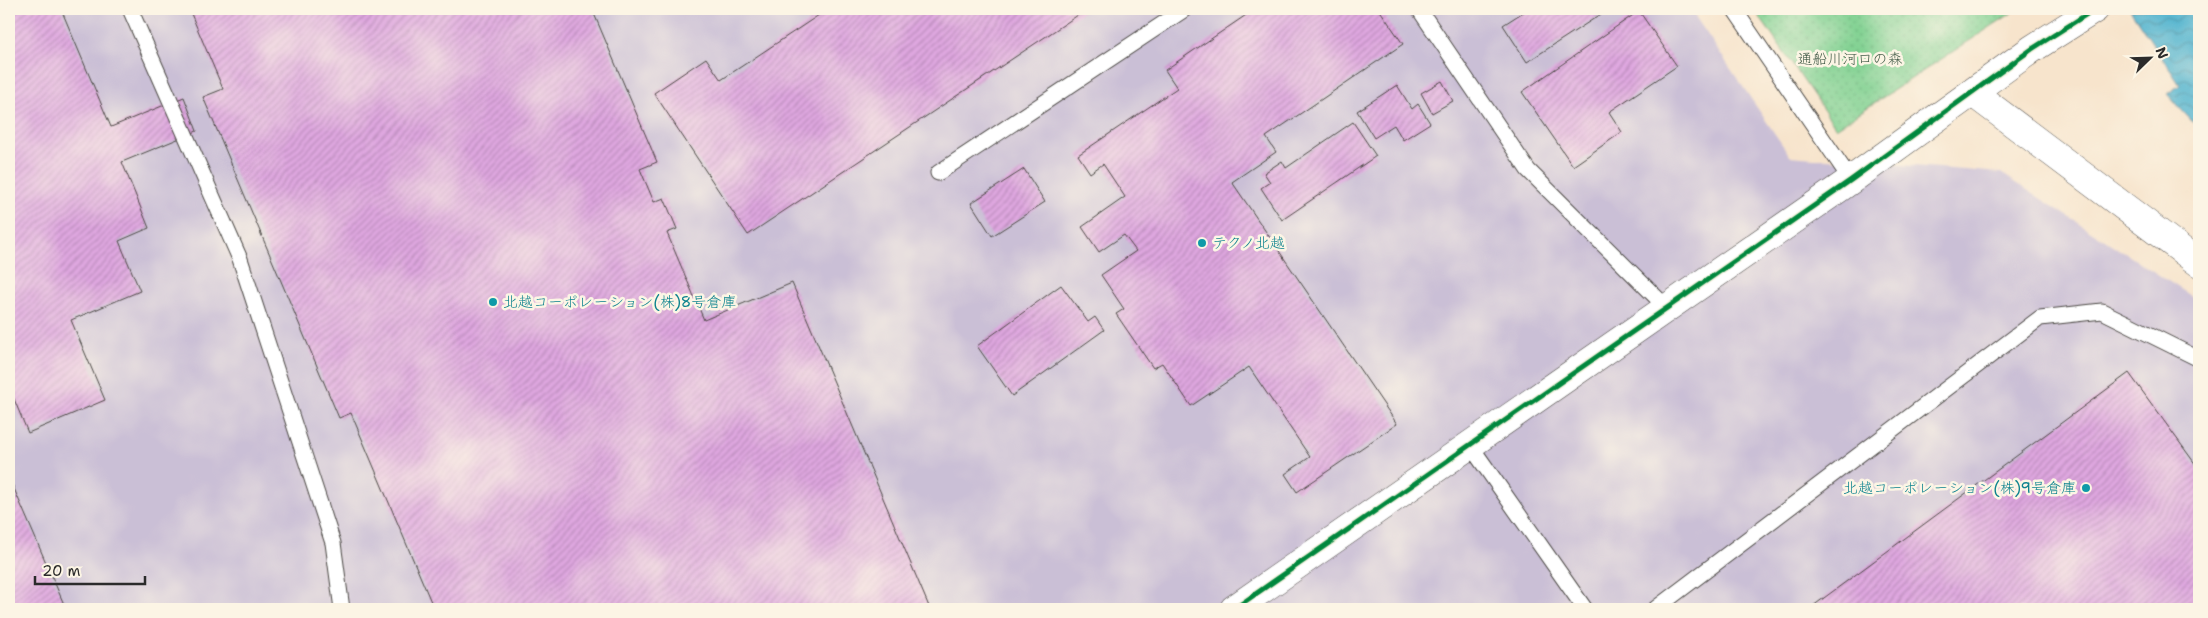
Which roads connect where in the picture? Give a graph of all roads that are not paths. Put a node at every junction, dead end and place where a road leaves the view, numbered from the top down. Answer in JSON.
{"nodes":[{"id":1,"x":130,"y":9,"type":"edge"},
{"id":2,"x":1186,"y":9,"type":"edge"},
{"id":3,"x":1419,"y":9,"type":"edge"},
{"id":4,"x":1734,"y":9,"type":"edge"},
{"id":5,"x":2095,"y":9,"type":"edge"},
{"id":6,"x":1973,"y":93,"type":"junction"},
{"id":7,"x":938,"y":173,"type":"dead end"},
{"id":8,"x":1851,"y":180,"type":"junction"},
{"id":9,"x":2199,"y":263,"type":"edge"},
{"id":10,"x":1667,"y":308,"type":"junction"},
{"id":11,"x":2199,"y":359,"type":"edge"},
{"id":12,"x":1470,"y":445,"type":"junction"},
{"id":13,"x":342,"y":609,"type":"edge"},
{"id":14,"x":1234,"y":609,"type":"edge"},
{"id":15,"x":1585,"y":609,"type":"edge"},
{"id":16,"x":1655,"y":609,"type":"edge"}],
"edges":[{"from":1,"to":13,"type":"lane"},
{"from":2,"to":7,"type":"lane"},
{"from":3,"to":10,"type":"lane"},
{"from":4,"to":8,"type":"lane"},
{"from":5,"to":6,"type":"street"},
{"from":6,"to":8,"type":"street"},
{"from":6,"to":9,"type":"street"},
{"from":8,"to":10,"type":"street"},
{"from":10,"to":12,"type":"street"},
{"from":11,"to":16,"type":"lane"},
{"from":12,"to":14,"type":"street"},
{"from":12,"to":15,"type":"lane"}]}
